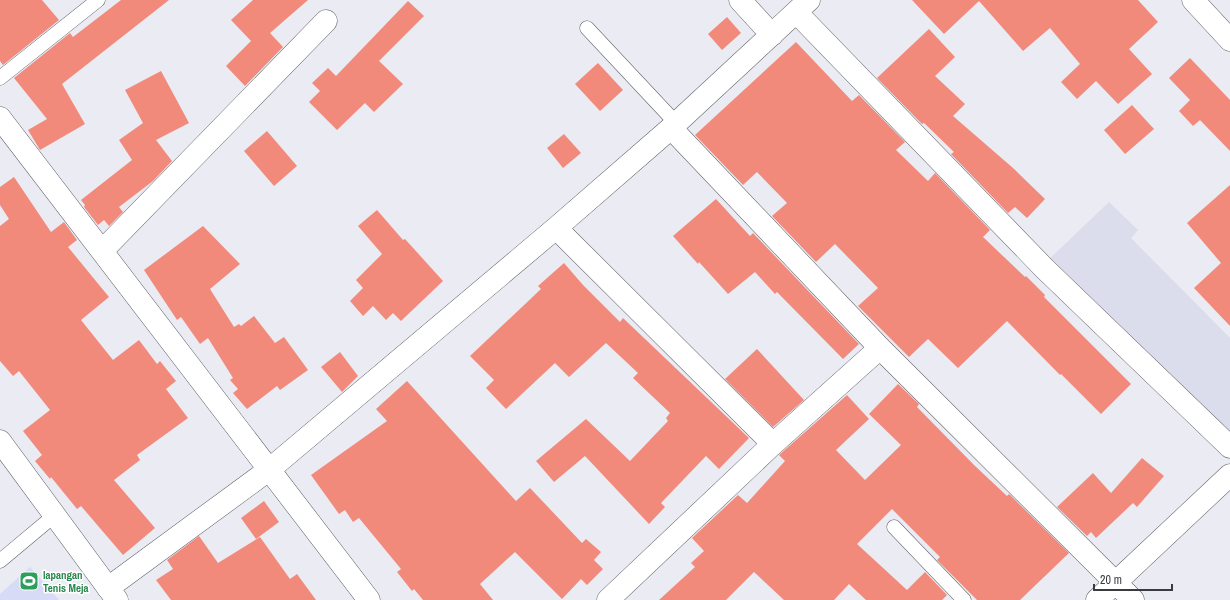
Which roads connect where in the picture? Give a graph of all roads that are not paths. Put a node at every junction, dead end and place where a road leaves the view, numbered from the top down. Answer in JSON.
{"nodes":[{"id":1,"x":98,"y":0,"type":"edge"},
{"id":2,"x":740,"y":0,"type":"edge"},
{"id":3,"x":1192,"y":0,"type":"edge"},
{"id":4,"x":802,"y":6,"type":"edge"},
{"id":5,"x":326,"y":21,"type":"dead end"},
{"id":6,"x":587,"y":28,"type":"dead end"},
{"id":7,"x":772,"y":35,"type":"junction"},
{"id":8,"x":1230,"y":40,"type":"edge"},
{"id":9,"x":0,"y":78,"type":"edge"},
{"id":10,"x":0,"y":118,"type":"edge"},
{"id":11,"x":674,"y":126,"type":"junction"},
{"id":12,"x":556,"y":228,"type":"junction"},
{"id":13,"x":102,"y":251,"type":"junction"},
{"id":14,"x":880,"y":348,"type":"junction"},
{"id":15,"x":0,"y":441,"type":"edge"},
{"id":16,"x":773,"y":444,"type":"junction"},
{"id":17,"x":1230,"y":448,"type":"edge"},
{"id":18,"x":270,"y":469,"type":"junction"},
{"id":19,"x":1230,"y":475,"type":"edge"},
{"id":20,"x":55,"y":515,"type":"junction"},
{"id":21,"x":894,"y":527,"type":"dead end"},
{"id":22,"x":0,"y":562,"type":"edge"},
{"id":23,"x":1116,"y":582,"type":"junction"},
{"id":24,"x":113,"y":594,"type":"edge"},
{"id":25,"x":369,"y":600,"type":"edge"},
{"id":26,"x":608,"y":600,"type":"edge"},
{"id":27,"x":964,"y":600,"type":"edge"},
{"id":28,"x":1097,"y":600,"type":"edge"},
{"id":29,"x":1133,"y":600,"type":"edge"}],
"edges":[{"from":1,"to":9,"type":"lane"},
{"from":2,"to":7,"type":"street"},
{"from":3,"to":8,"type":"street"},
{"from":4,"to":7,"type":"street"},
{"from":4,"to":17,"type":"street"},
{"from":5,"to":13,"type":"street"},
{"from":6,"to":11,"type":"lane"},
{"from":7,"to":11,"type":"street"},
{"from":10,"to":13,"type":"street"},
{"from":11,"to":12,"type":"street"},
{"from":11,"to":14,"type":"street"},
{"from":12,"to":16,"type":"street"},
{"from":12,"to":18,"type":"street"},
{"from":13,"to":18,"type":"street"},
{"from":14,"to":16,"type":"street"},
{"from":14,"to":23,"type":"street"},
{"from":15,"to":20,"type":"street"},
{"from":16,"to":26,"type":"street"},
{"from":18,"to":24,"type":"street"},
{"from":18,"to":25,"type":"street"},
{"from":19,"to":23,"type":"street"},
{"from":20,"to":22,"type":"lane"},
{"from":20,"to":24,"type":"street"},
{"from":21,"to":27,"type":"lane"},
{"from":23,"to":28,"type":"street"},
{"from":23,"to":29,"type":"street"}]}
